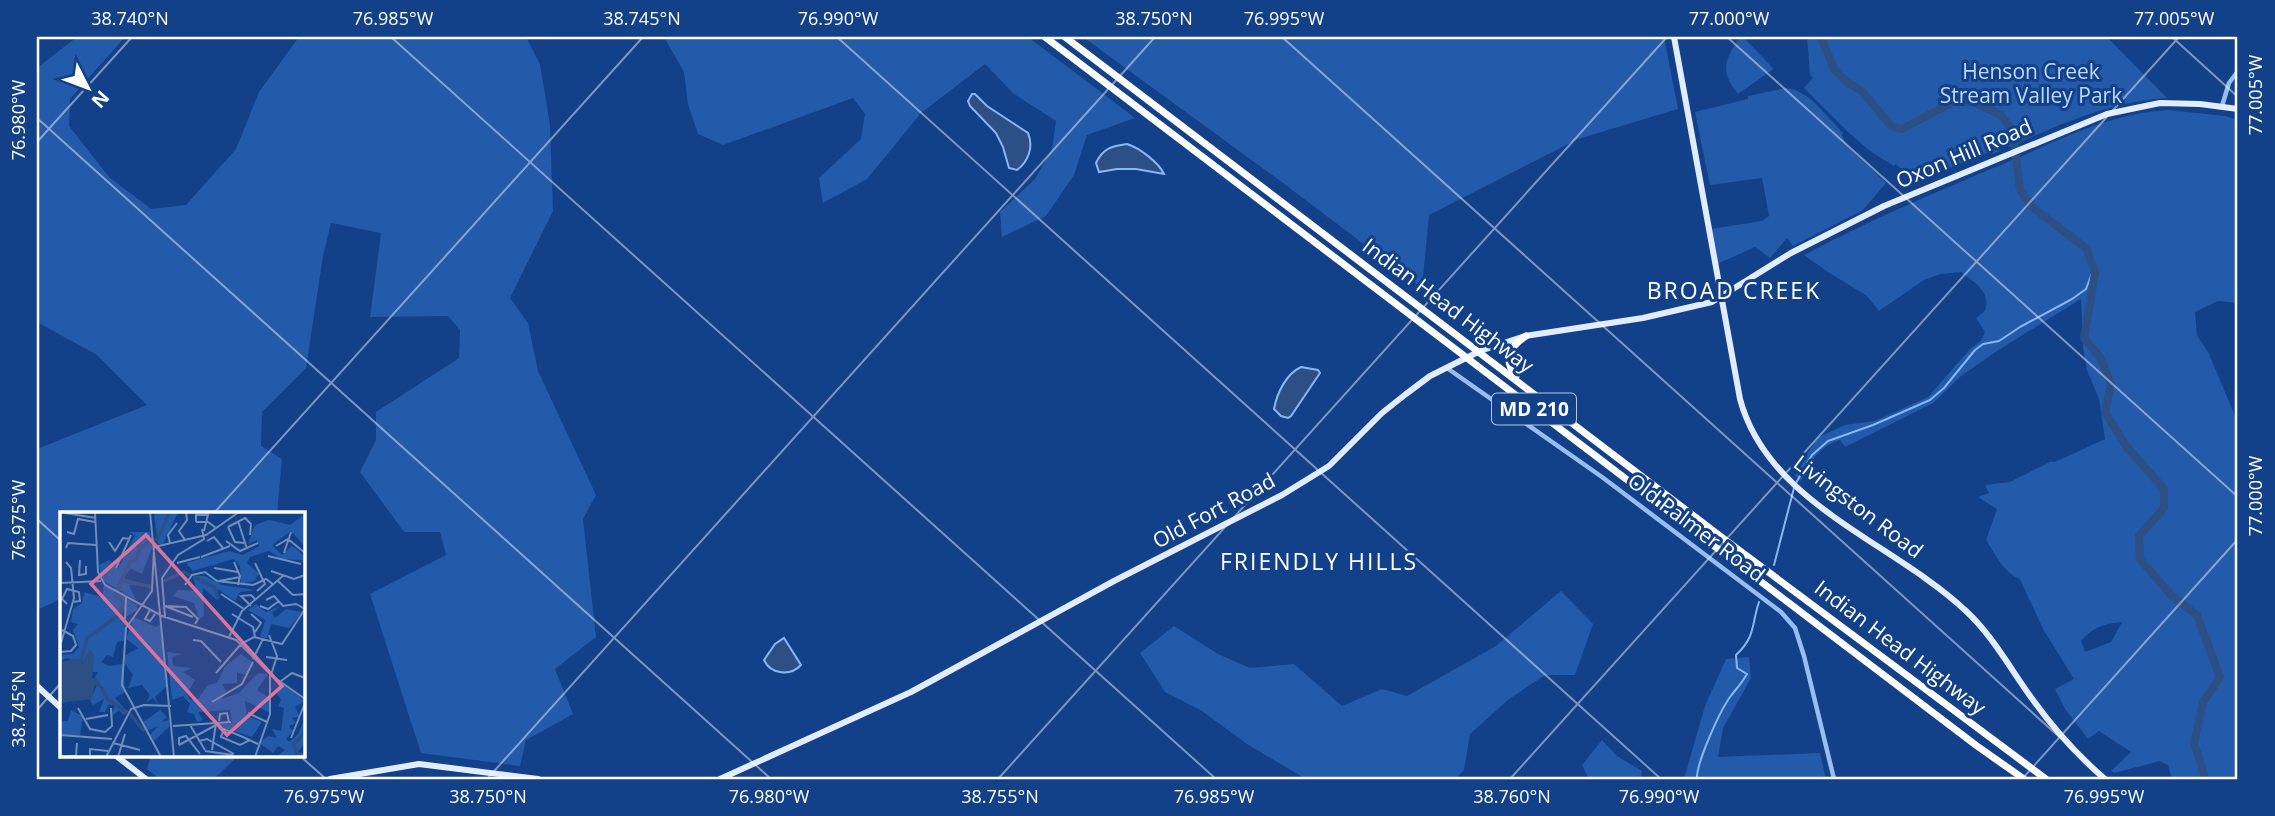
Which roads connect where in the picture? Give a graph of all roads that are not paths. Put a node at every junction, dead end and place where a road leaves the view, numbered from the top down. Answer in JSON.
{"nodes":[{"id":1,"x":1045,"y":37,"type":"edge"},
{"id":2,"x":1065,"y":37,"type":"edge"},
{"id":3,"x":1674,"y":37,"type":"edge"},
{"id":4,"x":2238,"y":71,"type":"edge"},
{"id":5,"x":2222,"y":106,"type":"junction"},
{"id":6,"x":2238,"y":109,"type":"edge"},
{"id":7,"x":1720,"y":297,"type":"junction"},
{"id":8,"x":1526,"y":336,"type":"junction"},
{"id":9,"x":1480,"y":351,"type":"junction"},
{"id":10,"x":1466,"y":358,"type":"junction"},
{"id":11,"x":1447,"y":368,"type":"junction"},
{"id":12,"x":1531,"y":391,"type":"junction"},
{"id":13,"x":37,"y":686,"type":"edge"},
{"id":14,"x":60,"y":707,"type":"edge"},
{"id":15,"x":116,"y":756,"type":"edge"},
{"id":16,"x":146,"y":779,"type":"edge"},
{"id":17,"x":330,"y":779,"type":"edge"},
{"id":18,"x":538,"y":779,"type":"edge"},
{"id":19,"x":720,"y":779,"type":"edge"},
{"id":20,"x":1834,"y":779,"type":"edge"},
{"id":21,"x":2024,"y":779,"type":"edge"},
{"id":22,"x":2046,"y":779,"type":"edge"},
{"id":23,"x":2105,"y":779,"type":"edge"}],
"edges":[{"from":1,"to":10,"type":"highway","name":"Indian Head Highway","number":"MD 210"},
{"from":2,"to":9,"type":"highway","name":"Indian Head Highway","number":"MD 210"},
{"from":3,"to":7,"type":"main road","name":"Livingston Road"},
{"from":4,"to":5,"type":"street"},
{"from":5,"to":6,"type":"main road","name":"Oxon Hill Road"},
{"from":5,"to":7,"type":"main road","name":"Oxon Hill Road"},
{"from":7,"to":8,"type":"main road","name":"Old Fort Road"},
{"from":7,"to":23,"type":"main road","name":"Livingston Road"},
{"from":8,"to":9,"type":"main road","name":"Old Fort Road"},
{"from":8,"to":12,"type":"highway"},
{"from":9,"to":10,"type":"main road","name":"Old Fort Road"},
{"from":9,"to":12,"type":"highway","name":"Indian Head Highway","number":"MD 210"},
{"from":10,"to":11,"type":"main road","name":"Old Fort Road"},
{"from":10,"to":21,"type":"highway","name":"Indian Head Highway","number":"MD 210"},
{"from":11,"to":19,"type":"main road","name":"Old Fort Road"},
{"from":11,"to":20,"type":"street","name":"Old Palmer Road"},
{"from":12,"to":22,"type":"highway","name":"Indian Head Highway","number":"MD 210"},
{"from":13,"to":14,"type":"main road"},
{"from":15,"to":16,"type":"main road"},
{"from":17,"to":18,"type":"main road"}]}
